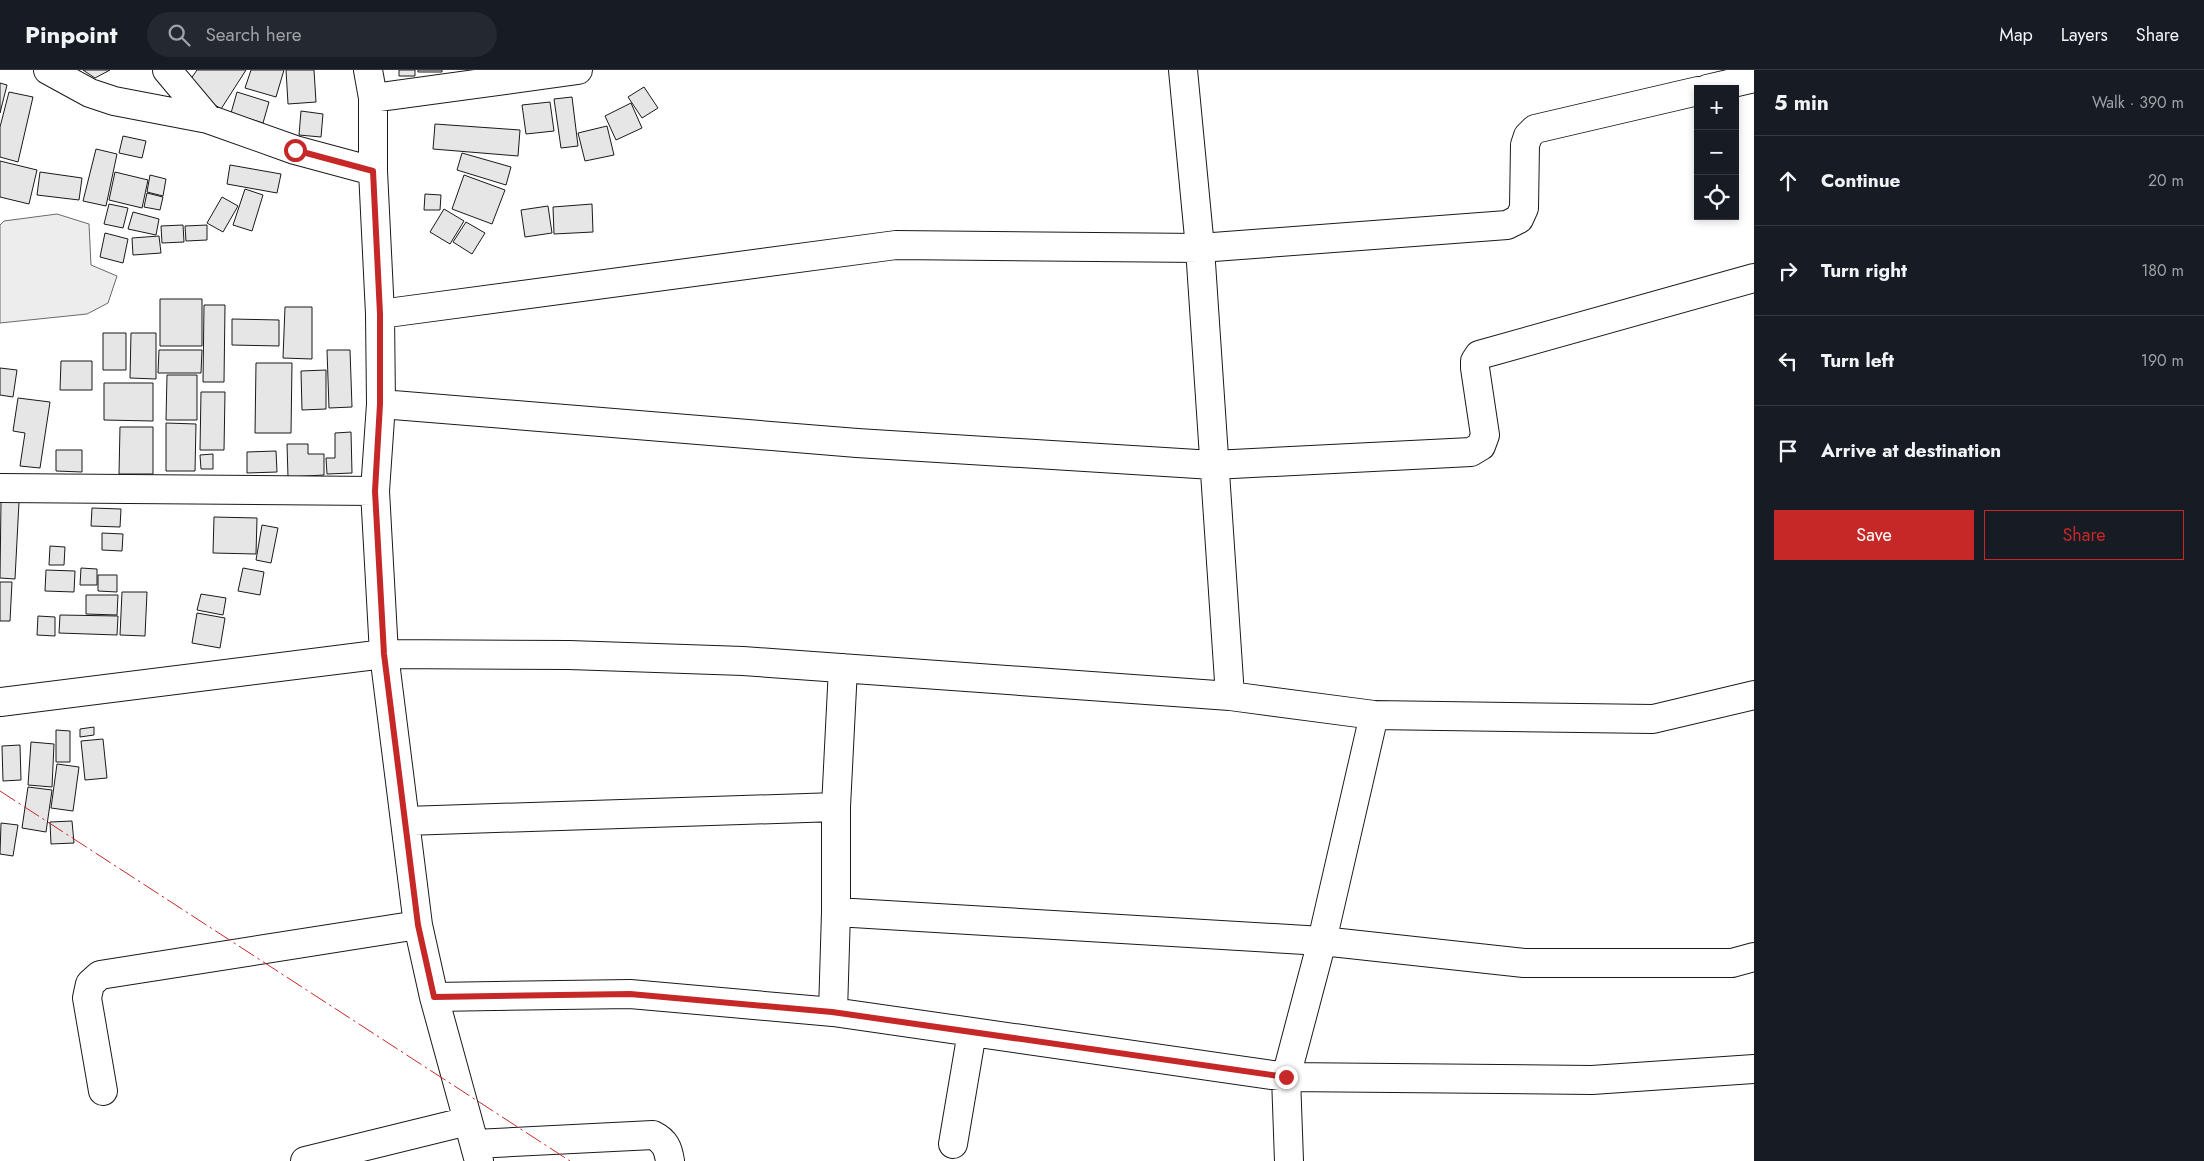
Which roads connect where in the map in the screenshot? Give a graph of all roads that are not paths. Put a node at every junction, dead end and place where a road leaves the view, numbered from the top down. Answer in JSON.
{"nodes":[{"id":1,"x":48,"y":70,"type":"edge"},
{"id":2,"x":167,"y":70,"type":"edge"},
{"id":3,"x":368,"y":70,"type":"edge"},
{"id":4,"x":578,"y":70,"type":"edge"},
{"id":5,"x":1183,"y":70,"type":"edge"},
{"id":6,"x":1754,"y":78,"type":"edge"},
{"id":7,"x":1724,"y":85,"type":"edge"},
{"id":8,"x":1694,"y":92,"type":"edge"},
{"id":9,"x":373,"y":98,"type":"junction"},
{"id":10,"x":208,"y":119,"type":"junction"},
{"id":11,"x":373,"y":171,"type":"junction"},
{"id":12,"x":1200,"y":248,"type":"junction"},
{"id":13,"x":1754,"y":278,"type":"edge"},
{"id":14,"x":380,"y":314,"type":"junction"},
{"id":15,"x":380,"y":404,"type":"junction"},
{"id":16,"x":1213,"y":465,"type":"junction"},
{"id":17,"x":0,"y":488,"type":"edge"},
{"id":18,"x":375,"y":491,"type":"junction"},
{"id":19,"x":384,"y":654,"type":"junction"},
{"id":20,"x":844,"y":668,"type":"junction"},
{"id":21,"x":1754,"y":695,"type":"edge"},
{"id":22,"x":1230,"y":696,"type":"junction"},
{"id":23,"x":0,"y":702,"type":"edge"},
{"id":24,"x":1374,"y":715,"type":"junction"},
{"id":25,"x":836,"y":807,"type":"junction"},
{"id":26,"x":406,"y":821,"type":"junction"},
{"id":27,"x":836,"y":912,"type":"junction"},
{"id":28,"x":418,"y":925,"type":"junction"},
{"id":29,"x":1322,"y":941,"type":"junction"},
{"id":30,"x":1754,"y":957,"type":"edge"},
{"id":31,"x":434,"y":997,"type":"junction"},
{"id":32,"x":832,"y":1012,"type":"junction"},
{"id":33,"x":972,"y":1032,"type":"junction"},
{"id":34,"x":1754,"y":1069,"type":"edge"},
{"id":35,"x":1286,"y":1077,"type":"junction"},
{"id":36,"x":102,"y":1091,"type":"dead end"},
{"id":37,"x":474,"y":1142,"type":"edge"},
{"id":38,"x":952,"y":1144,"type":"dead end"},
{"id":39,"x":305,"y":1161,"type":"edge"},
{"id":40,"x":670,"y":1161,"type":"edge"},
{"id":41,"x":1289,"y":1161,"type":"edge"}],
"edges":[{"from":1,"to":10,"type":"street"},
{"from":2,"to":10,"type":"street"},
{"from":3,"to":9,"type":"street"},
{"from":4,"to":9,"type":"street"},
{"from":5,"to":12,"type":"street"},
{"from":6,"to":7,"type":"street"},
{"from":8,"to":12,"type":"street"},
{"from":9,"to":11,"type":"street"},
{"from":10,"to":11,"type":"street"},
{"from":11,"to":14,"type":"street"},
{"from":12,"to":14,"type":"street"},
{"from":12,"to":16,"type":"street"},
{"from":13,"to":16,"type":"street"},
{"from":14,"to":15,"type":"street"},
{"from":15,"to":16,"type":"street"},
{"from":15,"to":18,"type":"street"},
{"from":16,"to":22,"type":"street"},
{"from":17,"to":18,"type":"street"},
{"from":18,"to":19,"type":"street"},
{"from":19,"to":20,"type":"street"},
{"from":19,"to":23,"type":"street"},
{"from":19,"to":26,"type":"street"},
{"from":20,"to":22,"type":"street"},
{"from":20,"to":25,"type":"street"},
{"from":21,"to":24,"type":"street"},
{"from":22,"to":24,"type":"street"},
{"from":24,"to":29,"type":"street"},
{"from":25,"to":26,"type":"street"},
{"from":25,"to":27,"type":"street"},
{"from":26,"to":28,"type":"street"},
{"from":27,"to":29,"type":"street"},
{"from":27,"to":32,"type":"street"},
{"from":28,"to":31,"type":"street"},
{"from":28,"to":36,"type":"street"},
{"from":29,"to":30,"type":"street"},
{"from":29,"to":35,"type":"street"},
{"from":31,"to":32,"type":"street"},
{"from":31,"to":37,"type":"street"},
{"from":32,"to":33,"type":"street"},
{"from":33,"to":35,"type":"street"},
{"from":33,"to":38,"type":"street"},
{"from":34,"to":35,"type":"street"},
{"from":35,"to":41,"type":"street"},
{"from":37,"to":39,"type":"street"},
{"from":37,"to":40,"type":"street"}]}
